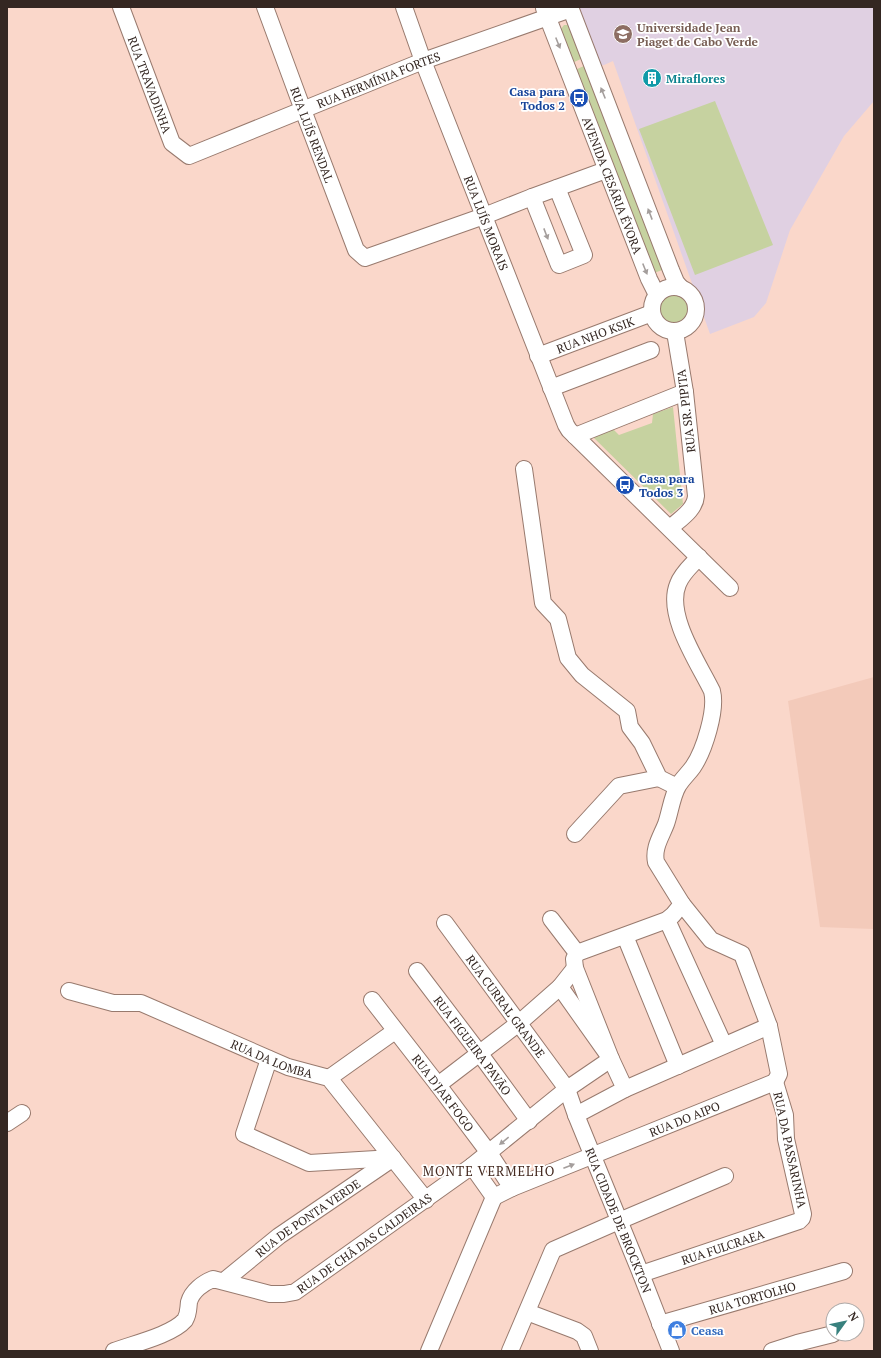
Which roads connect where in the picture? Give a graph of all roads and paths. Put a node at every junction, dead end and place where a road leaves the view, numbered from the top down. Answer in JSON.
{"nodes":[{"id":1,"x":122,"y":7,"type":"edge"},
{"id":2,"x":266,"y":7,"type":"edge"},
{"id":3,"x":404,"y":7,"type":"edge"},
{"id":4,"x":570,"y":8,"type":"edge"},
{"id":5,"x":546,"y":12,"type":"edge"},
{"id":6,"x":423,"y":61,"type":"junction"},
{"id":7,"x":302,"y":110,"type":"junction"},
{"id":8,"x":189,"y":156,"type":"joint"},
{"id":9,"x":606,"y":170,"type":"junction"},
{"id":10,"x":557,"y":188,"type":"junction"},
{"id":11,"x":532,"y":197,"type":"junction"},
{"id":12,"x":484,"y":216,"type":"junction"},
{"id":13,"x":681,"y":288,"type":"junction"},
{"id":14,"x":657,"y":295,"type":"junction"},
{"id":15,"x":652,"y":313,"type":"junction"},
{"id":16,"x":675,"y":332,"type":"junction"},
{"id":17,"x":651,"y":350,"type":"dead end"},
{"id":18,"x":538,"y":356,"type":"junction"},
{"id":19,"x":551,"y":388,"type":"junction"},
{"id":20,"x":685,"y":392,"type":"junction"},
{"id":21,"x":575,"y":436,"type":"junction"},
{"id":22,"x":524,"y":469,"type":"dead end"},
{"id":23,"x":670,"y":528,"type":"junction"},
{"id":24,"x":699,"y":557,"type":"junction"},
{"id":25,"x":730,"y":588,"type":"dead end"},
{"id":26,"x":659,"y":778,"type":"junction"},
{"id":27,"x":677,"y":787,"type":"junction"},
{"id":28,"x":575,"y":834,"type":"dead end"},
{"id":29,"x":682,"y":904,"type":"junction"},
{"id":30,"x":551,"y":919,"type":"dead end"},
{"id":31,"x":667,"y":920,"type":"junction"},
{"id":32,"x":444,"y":923,"type":"dead end"},
{"id":33,"x":625,"y":936,"type":"junction"},
{"id":34,"x":576,"y":961,"type":"junction"},
{"id":35,"x":417,"y":971,"type":"dead end"},
{"id":36,"x":560,"y":987,"type":"junction"},
{"id":37,"x":70,"y":991,"type":"dead end"},
{"id":38,"x":372,"y":1000,"type":"dead end"},
{"id":39,"x":519,"y":1023,"type":"junction"},
{"id":40,"x":769,"y":1026,"type":"junction"},
{"id":41,"x":395,"y":1031,"type":"junction"},
{"id":42,"x":724,"y":1045,"type":"junction"},
{"id":43,"x":480,"y":1054,"type":"junction"},
{"id":44,"x":269,"y":1059,"type":"junction"},
{"id":45,"x":610,"y":1059,"type":"junction"},
{"id":46,"x":678,"y":1066,"type":"junction"},
{"id":47,"x":328,"y":1078,"type":"junction"},
{"id":48,"x":775,"y":1082,"type":"junction"},
{"id":49,"x":438,"y":1085,"type":"junction"},
{"id":50,"x":567,"y":1089,"type":"junction"},
{"id":51,"x":625,"y":1089,"type":"junction"},
{"id":52,"x":22,"y":1113,"type":"dead end"},
{"id":53,"x":576,"y":1115,"type":"junction"},
{"id":54,"x":529,"y":1121,"type":"junction"},
{"id":55,"x":7,"y":1123,"type":"edge"},
{"id":56,"x":489,"y":1153,"type":"junction"},
{"id":57,"x":593,"y":1156,"type":"junction"},
{"id":58,"x":393,"y":1158,"type":"junction"},
{"id":59,"x":472,"y":1166,"type":"junction"},
{"id":60,"x":725,"y":1176,"type":"dead end"},
{"id":61,"x":512,"y":1188,"type":"junction"},
{"id":62,"x":494,"y":1197,"type":"junction"},
{"id":63,"x":426,"y":1200,"type":"junction"},
{"id":64,"x":802,"y":1218,"type":"joint"},
{"id":65,"x":619,"y":1221,"type":"junction"},
{"id":66,"x":844,"y":1271,"type":"dead end"},
{"id":67,"x":641,"y":1274,"type":"junction"},
{"id":68,"x":224,"y":1281,"type":"junction"},
{"id":69,"x":527,"y":1312,"type":"junction"},
{"id":70,"x":660,"y":1324,"type":"junction"},
{"id":71,"x":825,"y":1336,"type":"edge"},
{"id":72,"x":114,"y":1351,"type":"edge"},
{"id":73,"x":429,"y":1351,"type":"edge"},
{"id":74,"x":510,"y":1351,"type":"edge"},
{"id":75,"x":590,"y":1351,"type":"edge"},
{"id":76,"x":671,"y":1351,"type":"edge"},
{"id":77,"x":772,"y":1351,"type":"edge"}],
"edges":[{"from":1,"to":8,"type":"street","name":"RUA TRAVADINHA"},
{"from":2,"to":7,"type":"street","name":"RUA LUÍS RENDAL"},
{"from":3,"to":6,"type":"street","name":"RUA LUÍS MORAIS"},
{"from":4,"to":5,"type":"street","name":"RUA HERMÍNIA FORTES"},
{"from":13,"to":4,"type":"street","name":"AVENIDA CESÁRIA ÉVORA","one_way":true},
{"from":5,"to":6,"type":"street","name":"RUA HERMÍNIA FORTES"},
{"from":5,"to":9,"type":"street","name":"AVENIDA CESÁRIA ÉVORA","one_way":true},
{"from":6,"to":7,"type":"street","name":"RUA HERMÍNIA FORTES"},
{"from":6,"to":12,"type":"street","name":"RUA LUÍS MORAIS"},
{"from":7,"to":8,"type":"street","name":"RUA HERMÍNIA FORTES"},
{"from":7,"to":12,"type":"street","name":"RUA LUÍS RENDAL"},
{"from":9,"to":10,"type":"street"},
{"from":9,"to":14,"type":"street","name":"AVENIDA CESÁRIA ÉVORA","one_way":true},
{"from":10,"to":11,"type":"street"},
{"from":11,"to":10,"type":"street","one_way":true},
{"from":11,"to":12,"type":"street"},
{"from":12,"to":18,"type":"street","name":"RUA LUÍS MORAIS"},
{"from":13,"to":14,"type":"street"},
{"from":13,"to":16,"type":"street"},
{"from":14,"to":15,"type":"street"},
{"from":15,"to":16,"type":"street"},
{"from":15,"to":18,"type":"street","name":"RUA NHO KSIK"},
{"from":16,"to":20,"type":"street","name":"RUA SR. PIPITA"},
{"from":17,"to":19,"type":"street"},
{"from":18,"to":19,"type":"street","name":"RUA LUÍS MORAIS"},
{"from":19,"to":21,"type":"street","name":"RUA LUÍS MORAIS"},
{"from":20,"to":21,"type":"street"},
{"from":20,"to":23,"type":"street","name":"RUA SR. PIPITA"},
{"from":21,"to":23,"type":"street","name":"RUA LUÍS MORAIS"},
{"from":22,"to":26,"type":"street"},
{"from":23,"to":24,"type":"street","name":"RUA LUÍS MORAIS"},
{"from":24,"to":25,"type":"street","name":"RUA LUÍS MORAIS"},
{"from":24,"to":27,"type":"street"},
{"from":26,"to":27,"type":"street"},
{"from":26,"to":28,"type":"street"},
{"from":27,"to":29,"type":"street"},
{"from":29,"to":31,"type":"street"},
{"from":29,"to":40,"type":"street"},
{"from":30,"to":34,"type":"street"},
{"from":31,"to":33,"type":"street"},
{"from":31,"to":42,"type":"street"},
{"from":32,"to":39,"type":"street","name":"RUA CURRAL GRANDE"},
{"from":33,"to":34,"type":"street"},
{"from":33,"to":46,"type":"street"},
{"from":34,"to":36,"type":"street"},
{"from":34,"to":45,"type":"street"},
{"from":35,"to":43,"type":"street","name":"RUA FIGUEIRA PAVÃO"},
{"from":36,"to":39,"type":"street"},
{"from":36,"to":45,"type":"street"},
{"from":37,"to":44,"type":"street","name":"RUA DA LOMBA"},
{"from":38,"to":41,"type":"street","name":"RUA D'JAR FOGO"},
{"from":39,"to":43,"type":"street"},
{"from":39,"to":50,"type":"street","name":"RUA CURRAL GRANDE"},
{"from":40,"to":42,"type":"street"},
{"from":40,"to":48,"type":"street"},
{"from":41,"to":47,"type":"street"},
{"from":41,"to":49,"type":"street","name":"RUA D'JAR FOGO"},
{"from":42,"to":46,"type":"street"},
{"from":43,"to":49,"type":"street"},
{"from":43,"to":54,"type":"street","name":"RUA FIGUEIRA PAVÃO"},
{"from":44,"to":47,"type":"street","name":"RUA DA LOMBA"},
{"from":44,"to":58,"type":"street"},
{"from":45,"to":50,"type":"street","name":"RUA DE CHÃ DAS CALDEIRAS"},
{"from":45,"to":51,"type":"street"},
{"from":46,"to":51,"type":"street"},
{"from":47,"to":58,"type":"street","name":"RUA DA LOMBA"},
{"from":48,"to":57,"type":"street","name":"RUA DO AIPO"},
{"from":48,"to":64,"type":"street","name":"RUA DA PASSARINHA"},
{"from":49,"to":56,"type":"street","name":"RUA D'JAR FOGO"},
{"from":50,"to":53,"type":"street","name":"RUA CIDADE DE BROCKTON"},
{"from":50,"to":54,"type":"street","name":"RUA DE CHÃ DAS CALDEIRAS"},
{"from":51,"to":53,"type":"street"},
{"from":52,"to":55,"type":"street"},
{"from":53,"to":57,"type":"street","name":"RUA CIDADE DE BROCKTON"},
{"from":54,"to":56,"type":"street","name":"RUA DE CHÃ DAS CALDEIRAS","one_way":true},
{"from":56,"to":59,"type":"street","name":"RUA DE CHÃ DAS CALDEIRAS"},
{"from":56,"to":61,"type":"street","name":"RUA D'JAR FOGO"},
{"from":61,"to":57,"type":"street","name":"RUA DO AIPO","one_way":true},
{"from":57,"to":65,"type":"street","name":"RUA CIDADE DE BROCKTON"},
{"from":58,"to":63,"type":"street","name":"RUA DA LOMBA"},
{"from":58,"to":68,"type":"street","name":"RUA DE PONTA VERDE"},
{"from":59,"to":62,"type":"street"},
{"from":59,"to":63,"type":"street","name":"RUA DE CHÃ DAS CALDEIRAS"},
{"from":60,"to":65,"type":"street"},
{"from":61,"to":62,"type":"street","name":"RUA DO AIPO"},
{"from":62,"to":73,"type":"street"},
{"from":63,"to":68,"type":"street","name":"RUA DE CHÃ DAS CALDEIRAS"},
{"from":64,"to":67,"type":"street","name":"RUA FULCRAEA"},
{"from":65,"to":67,"type":"street","name":"RUA CIDADE DE BROCKTON"},
{"from":65,"to":69,"type":"street"},
{"from":66,"to":70,"type":"street","name":"RUA TORTOLHO"},
{"from":67,"to":70,"type":"street","name":"RUA CIDADE DE BROCKTON"},
{"from":68,"to":72,"type":"street"},
{"from":69,"to":74,"type":"street"},
{"from":69,"to":75,"type":"street"},
{"from":70,"to":76,"type":"street","name":"RUA CIDADE DE BROCKTON"},
{"from":71,"to":77,"type":"street"}]}
